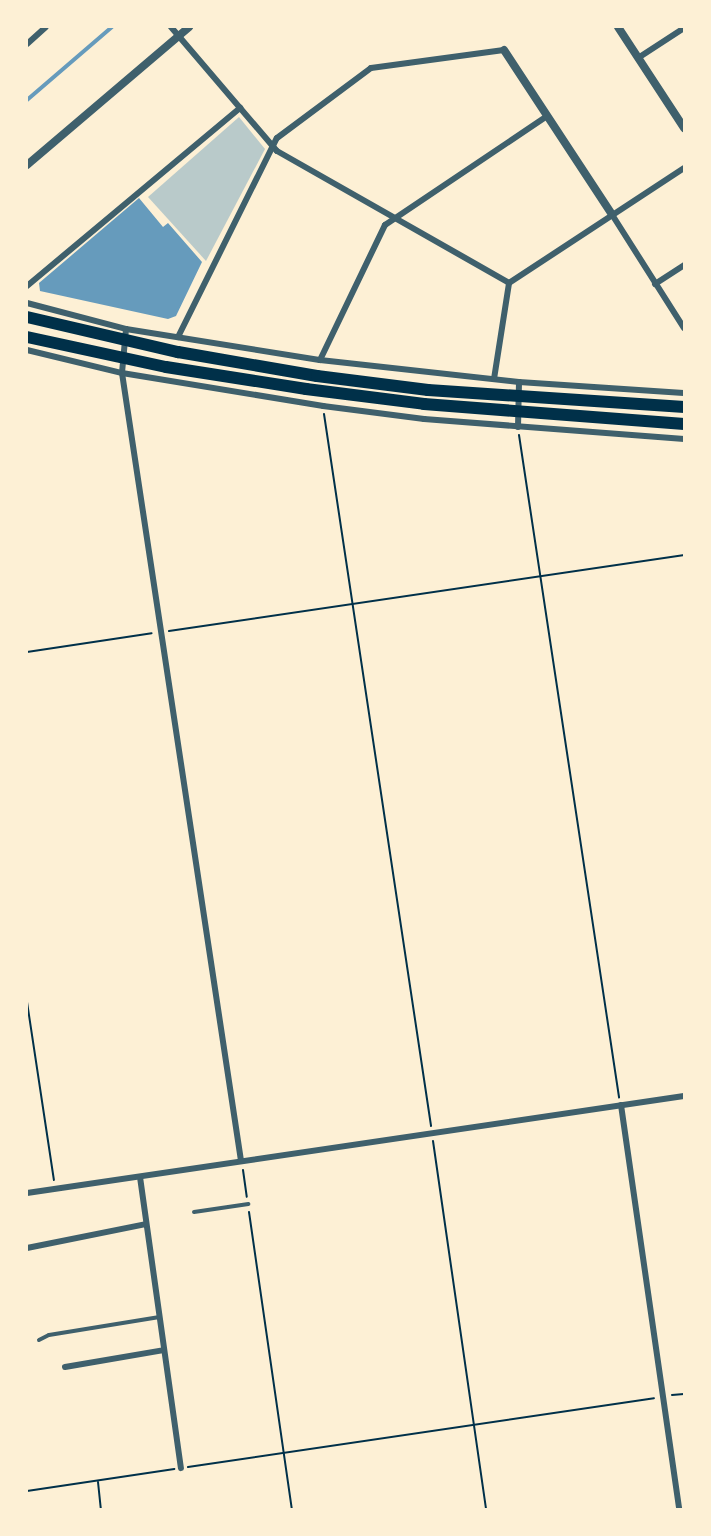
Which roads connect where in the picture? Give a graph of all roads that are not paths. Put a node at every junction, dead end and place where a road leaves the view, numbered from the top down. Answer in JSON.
{"nodes":[{"id":1,"x":46,"y":27,"type":"edge"},
{"id":2,"x":171,"y":27,"type":"edge"},
{"id":3,"x":189,"y":27,"type":"edge"},
{"id":4,"x":618,"y":27,"type":"edge"},
{"id":5,"x":684,"y":28,"type":"edge"},
{"id":6,"x":178,"y":36,"type":"junction"},
{"id":7,"x":27,"y":44,"type":"edge"},
{"id":8,"x":504,"y":50,"type":"joint"},
{"id":9,"x":638,"y":58,"type":"junction"},
{"id":10,"x":240,"y":108,"type":"junction"},
{"id":11,"x":546,"y":117,"type":"junction"},
{"id":12,"x":684,"y":128,"type":"edge"},
{"id":13,"x":273,"y":146,"type":"junction"},
{"id":14,"x":27,"y":165,"type":"edge"},
{"id":15,"x":684,"y":168,"type":"edge"},
{"id":16,"x":611,"y":213,"type":"junction"},
{"id":17,"x":393,"y":217,"type":"junction"},
{"id":18,"x":684,"y":265,"type":"edge"},
{"id":19,"x":509,"y":283,"type":"junction"},
{"id":20,"x":655,"y":284,"type":"junction"},
{"id":21,"x":27,"y":286,"type":"edge"},
{"id":22,"x":27,"y":303,"type":"edge"},
{"id":23,"x":27,"y":317,"type":"edge"},
{"id":24,"x":684,"y":328,"type":"edge"},
{"id":25,"x":126,"y":329,"type":"junction"},
{"id":26,"x":27,"y":337,"type":"edge"},
{"id":27,"x":178,"y":337,"type":"junction"},
{"id":28,"x":27,"y":350,"type":"edge"},
{"id":29,"x":320,"y":360,"type":"junction"},
{"id":30,"x":122,"y":373,"type":"junction"},
{"id":31,"x":494,"y":379,"type":"junction"},
{"id":32,"x":519,"y":382,"type":"junction"},
{"id":33,"x":684,"y":393,"type":"edge"},
{"id":34,"x":684,"y":407,"type":"edge"},
{"id":35,"x":684,"y":424,"type":"edge"},
{"id":36,"x":518,"y":427,"type":"junction"},
{"id":37,"x":684,"y":439,"type":"edge"},
{"id":38,"x":684,"y":1096,"type":"edge"},
{"id":39,"x":621,"y":1105,"type":"junction"},
{"id":40,"x":241,"y":1161,"type":"junction"},
{"id":41,"x":140,"y":1177,"type":"junction"},
{"id":42,"x":27,"y":1193,"type":"edge"},
{"id":43,"x":248,"y":1204,"type":"road end"},
{"id":44,"x":194,"y":1212,"type":"dead end"},
{"id":45,"x":146,"y":1224,"type":"junction"},
{"id":46,"x":27,"y":1248,"type":"edge"},
{"id":47,"x":160,"y":1317,"type":"junction"},
{"id":48,"x":39,"y":1340,"type":"dead end"},
{"id":49,"x":164,"y":1350,"type":"junction"},
{"id":50,"x":65,"y":1367,"type":"dead end"},
{"id":51,"x":181,"y":1468,"type":"road end"},
{"id":52,"x":680,"y":1509,"type":"edge"}],
"edges":[{"from":1,"to":7,"type":"street"},
{"from":2,"to":6,"type":"street"},
{"from":3,"to":6,"type":"street"},
{"from":4,"to":9,"type":"street"},
{"from":5,"to":9,"type":"street"},
{"from":6,"to":10,"type":"street"},
{"from":6,"to":14,"type":"street"},
{"from":8,"to":11,"type":"street"},
{"from":8,"to":13,"type":"street"},
{"from":9,"to":12,"type":"street"},
{"from":10,"to":13,"type":"street"},
{"from":10,"to":21,"type":"street"},
{"from":11,"to":16,"type":"street"},
{"from":11,"to":17,"type":"street"},
{"from":13,"to":17,"type":"street"},
{"from":13,"to":27,"type":"street"},
{"from":15,"to":16,"type":"street"},
{"from":16,"to":19,"type":"street"},
{"from":16,"to":20,"type":"street"},
{"from":17,"to":19,"type":"street"},
{"from":17,"to":29,"type":"street"},
{"from":18,"to":20,"type":"street"},
{"from":19,"to":31,"type":"street"},
{"from":20,"to":24,"type":"street"},
{"from":22,"to":25,"type":"street"},
{"from":23,"to":34,"type":"highway"},
{"from":25,"to":27,"type":"street"},
{"from":25,"to":30,"type":"street"},
{"from":26,"to":35,"type":"highway"},
{"from":27,"to":29,"type":"street"},
{"from":28,"to":30,"type":"street"},
{"from":29,"to":31,"type":"street"},
{"from":30,"to":36,"type":"street"},
{"from":30,"to":40,"type":"street"},
{"from":31,"to":32,"type":"street"},
{"from":32,"to":33,"type":"street"},
{"from":32,"to":36,"type":"street"},
{"from":36,"to":37,"type":"street"},
{"from":38,"to":39,"type":"street"},
{"from":39,"to":40,"type":"street"},
{"from":39,"to":52,"type":"street"},
{"from":40,"to":41,"type":"street"},
{"from":41,"to":42,"type":"street"},
{"from":41,"to":45,"type":"street"},
{"from":43,"to":44,"type":"lane"},
{"from":45,"to":46,"type":"street"},
{"from":45,"to":47,"type":"street"},
{"from":47,"to":48,"type":"lane"},
{"from":47,"to":49,"type":"street"},
{"from":49,"to":50,"type":"street"},
{"from":49,"to":51,"type":"street"}]}
